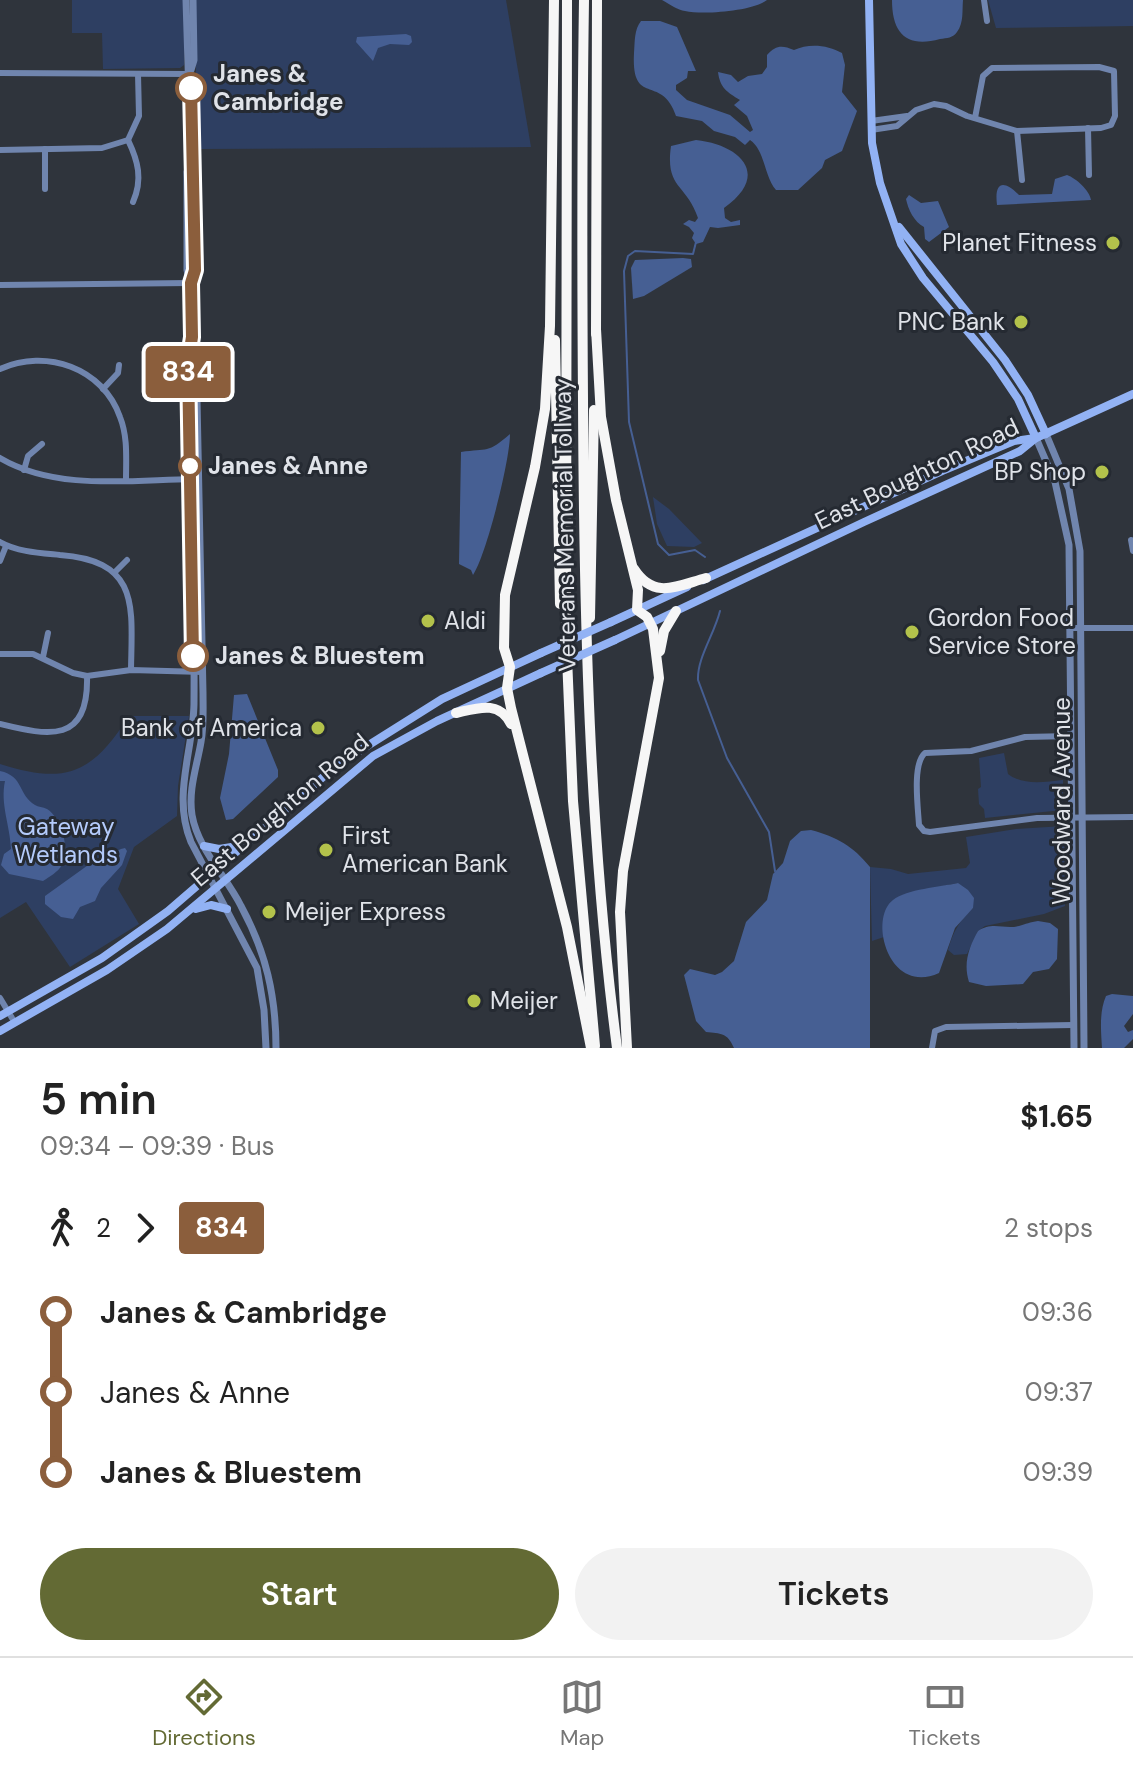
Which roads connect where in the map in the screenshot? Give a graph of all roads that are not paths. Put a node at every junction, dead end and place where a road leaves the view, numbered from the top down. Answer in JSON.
{"nodes":[{"id":1,"x":186,"y":0,"type":"edge"},
{"id":2,"x":193,"y":0,"type":"edge"},
{"id":3,"x":554,"y":0,"type":"edge"},
{"id":4,"x":567,"y":0,"type":"edge"},
{"id":5,"x":584,"y":0,"type":"edge"},
{"id":6,"x":597,"y":0,"type":"edge"},
{"id":7,"x":869,"y":0,"type":"edge"},
{"id":8,"x":984,"y":0,"type":"edge"},
{"id":9,"x":987,"y":21,"type":"dead end"},
{"id":10,"x":0,"y":73,"type":"edge"},
{"id":11,"x":138,"y":74,"type":"junction"},
{"id":12,"x":190,"y":74,"type":"junction"},
{"id":13,"x":975,"y":118,"type":"junction"},
{"id":14,"x":871,"y":125,"type":"junction"},
{"id":15,"x":1088,"y":128,"type":"junction"},
{"id":16,"x":1017,"y":131,"type":"junction"},
{"id":17,"x":128,"y":140,"type":"junction"},
{"id":18,"x":45,"y":149,"type":"junction"},
{"id":19,"x":0,"y":150,"type":"edge"},
{"id":20,"x":1089,"y":175,"type":"dead end"},
{"id":21,"x":1022,"y":180,"type":"dead end"},
{"id":22,"x":45,"y":189,"type":"dead end"},
{"id":23,"x":133,"y":202,"type":"dead end"},
{"id":24,"x":896,"y":224,"type":"junction"},
{"id":25,"x":553,"y":230,"type":"junction"},
{"id":26,"x":191,"y":283,"type":"junction"},
{"id":27,"x":0,"y":285,"type":"edge"},
{"id":28,"x":596,"y":329,"type":"junction"},
{"id":29,"x":119,"y":365,"type":"dead end"},
{"id":30,"x":0,"y":369,"type":"edge"},
{"id":31,"x":103,"y":389,"type":"junction"},
{"id":32,"x":1133,"y":394,"type":"edge"},
{"id":33,"x":1046,"y":434,"type":"junction"},
{"id":34,"x":1036,"y":438,"type":"junction"},
{"id":35,"x":42,"y":444,"type":"dead end"},
{"id":36,"x":0,"y":458,"type":"edge"},
{"id":37,"x":24,"y":470,"type":"junction"},
{"id":38,"x":194,"y":479,"type":"junction"},
{"id":39,"x":126,"y":480,"type":"junction"},
{"id":40,"x":1131,"y":540,"type":"edge"},
{"id":41,"x":3,"y":544,"type":"edge"},
{"id":42,"x":1133,"y":551,"type":"edge"},
{"id":43,"x":127,"y":560,"type":"dead end"},
{"id":44,"x":0,"y":561,"type":"edge"},
{"id":45,"x":631,"y":564,"type":"junction"},
{"id":46,"x":115,"y":572,"type":"junction"},
{"id":47,"x":706,"y":578,"type":"junction"},
{"id":48,"x":637,"y":610,"type":"junction"},
{"id":49,"x":676,"y":611,"type":"junction"},
{"id":50,"x":651,"y":623,"type":"junction"},
{"id":51,"x":1070,"y":628,"type":"junction"},
{"id":52,"x":1081,"y":628,"type":"junction"},
{"id":53,"x":1133,"y":628,"type":"edge"},
{"id":54,"x":48,"y":633,"type":"dead end"},
{"id":55,"x":566,"y":633,"type":"junction"},
{"id":56,"x":586,"y":644,"type":"junction"},
{"id":57,"x":0,"y":654,"type":"edge"},
{"id":58,"x":43,"y":657,"type":"junction"},
{"id":59,"x":659,"y":661,"type":"junction"},
{"id":60,"x":510,"y":667,"type":"junction"},
{"id":61,"x":131,"y":670,"type":"junction"},
{"id":62,"x":193,"y":671,"type":"junction"},
{"id":63,"x":203,"y":672,"type":"junction"},
{"id":64,"x":87,"y":676,"type":"junction"},
{"id":65,"x":507,"y":688,"type":"junction"},
{"id":66,"x":456,"y":713,"type":"junction"},
{"id":67,"x":0,"y":724,"type":"edge"},
{"id":68,"x":518,"y":736,"type":"junction"},
{"id":69,"x":1071,"y":736,"type":"junction"},
{"id":70,"x":1072,"y":817,"type":"junction"},
{"id":71,"x":1083,"y":817,"type":"junction"},
{"id":72,"x":1133,"y":817,"type":"edge"},
{"id":73,"x":244,"y":845,"type":"junction"},
{"id":74,"x":204,"y":846,"type":"junction"},
{"id":75,"x":217,"y":868,"type":"junction"},
{"id":76,"x":208,"y":876,"type":"junction"},
{"id":77,"x":226,"y":881,"type":"junction"},
{"id":78,"x":216,"y":889,"type":"junction"},
{"id":79,"x":227,"y":909,"type":"junction"},
{"id":80,"x":187,"y":912,"type":"junction"},
{"id":81,"x":0,"y":998,"type":"edge"},
{"id":82,"x":4,"y":1013,"type":"edge"},
{"id":83,"x":15,"y":1023,"type":"junction"},
{"id":84,"x":1073,"y":1025,"type":"junction"},
{"id":85,"x":0,"y":1031,"type":"edge"},
{"id":86,"x":266,"y":1048,"type":"edge"},
{"id":87,"x":276,"y":1048,"type":"edge"},
{"id":88,"x":593,"y":1048,"type":"edge"},
{"id":89,"x":617,"y":1048,"type":"edge"},
{"id":90,"x":627,"y":1048,"type":"edge"},
{"id":91,"x":932,"y":1048,"type":"edge"},
{"id":92,"x":1074,"y":1048,"type":"edge"},
{"id":93,"x":1084,"y":1048,"type":"edge"}],
"edges":[{"from":1,"to":12,"type":"street"},
{"from":2,"to":12,"type":"street"},
{"from":3,"to":25,"type":"highway"},
{"from":4,"to":55,"type":"highway","name":"Veterans Memorial Tollway"},
{"from":5,"to":56,"type":"highway","name":"Veterans Memorial Tollway"},
{"from":6,"to":28,"type":"highway"},
{"from":7,"to":14,"type":"main road","name":"Woodward Avenue"},
{"from":8,"to":9,"type":"street"},
{"from":10,"to":11,"type":"street"},
{"from":11,"to":12,"type":"street"},
{"from":11,"to":17,"type":"street"},
{"from":12,"to":26,"type":"street"},
{"from":13,"to":14,"type":"street"},
{"from":13,"to":15,"type":"street"},
{"from":13,"to":16,"type":"street"},
{"from":14,"to":24,"type":"main road","name":"Woodward Avenue"},
{"from":15,"to":16,"type":"street"},
{"from":15,"to":20,"type":"street"},
{"from":16,"to":21,"type":"street"},
{"from":17,"to":18,"type":"street"},
{"from":17,"to":23,"type":"street"},
{"from":18,"to":19,"type":"street"},
{"from":18,"to":22,"type":"street"},
{"from":24,"to":33,"type":"main road","name":"Woodward Avenue"},
{"from":24,"to":34,"type":"main road","name":"Woodward Avenue"},
{"from":25,"to":55,"type":"highway"},
{"from":25,"to":60,"type":"highway"},
{"from":26,"to":27,"type":"street"},
{"from":26,"to":38,"type":"street"},
{"from":28,"to":45,"type":"highway"},
{"from":28,"to":56,"type":"highway"},
{"from":29,"to":31,"type":"street"},
{"from":30,"to":31,"type":"street"},
{"from":31,"to":39,"type":"street"},
{"from":32,"to":33,"type":"main road"},
{"from":33,"to":34,"type":"main road"},
{"from":33,"to":52,"type":"street","name":"Woodward Avenue"},
{"from":34,"to":47,"type":"main road","name":"East Boughton Road"},
{"from":34,"to":49,"type":"main road","name":"East Boughton Road"},
{"from":34,"to":51,"type":"street","name":"Woodward Avenue"},
{"from":35,"to":37,"type":"street"},
{"from":36,"to":37,"type":"street"},
{"from":37,"to":39,"type":"street"},
{"from":38,"to":39,"type":"street"},
{"from":38,"to":62,"type":"street"},
{"from":38,"to":63,"type":"street"},
{"from":40,"to":42,"type":"street"},
{"from":41,"to":44,"type":"street"},
{"from":41,"to":46,"type":"street"},
{"from":43,"to":46,"type":"street"},
{"from":45,"to":47,"type":"highway"},
{"from":45,"to":48,"type":"highway"},
{"from":46,"to":61,"type":"street"},
{"from":47,"to":48,"type":"main road","name":"East Boughton Road"},
{"from":48,"to":50,"type":"highway"},
{"from":48,"to":60,"type":"main road","name":"East Boughton Road","bridge":true},
{"from":49,"to":50,"type":"main road","name":"East Boughton Road"},
{"from":49,"to":59,"type":"highway"},
{"from":50,"to":59,"type":"highway"},
{"from":50,"to":65,"type":"main road","name":"East Boughton Road","bridge":true},
{"from":51,"to":52,"type":"street"},
{"from":51,"to":69,"type":"street","name":"Woodward Avenue"},
{"from":52,"to":53,"type":"street"},
{"from":52,"to":71,"type":"street","name":"Woodward Avenue"},
{"from":54,"to":58,"type":"street"},
{"from":55,"to":88,"type":"highway","name":"Veterans Memorial Tollway"},
{"from":56,"to":89,"type":"highway","name":"Veterans Memorial Tollway"},
{"from":57,"to":58,"type":"street"},
{"from":58,"to":64,"type":"street"},
{"from":59,"to":90,"type":"highway"},
{"from":60,"to":65,"type":"highway"},
{"from":60,"to":73,"type":"main road","name":"East Boughton Road"},
{"from":61,"to":62,"type":"street"},
{"from":61,"to":64,"type":"street"},
{"from":62,"to":63,"type":"street"},
{"from":62,"to":76,"type":"street"},
{"from":63,"to":74,"type":"street"},
{"from":64,"to":67,"type":"street"},
{"from":65,"to":66,"type":"main road","name":"East Boughton Road"},
{"from":65,"to":68,"type":"highway"},
{"from":66,"to":68,"type":"highway"},
{"from":66,"to":77,"type":"main road","name":"East Boughton Road"},
{"from":68,"to":88,"type":"highway"},
{"from":69,"to":70,"type":"street","name":"Woodward Avenue"},
{"from":69,"to":70,"type":"street"},
{"from":70,"to":71,"type":"street"},
{"from":70,"to":84,"type":"street","name":"Woodward Avenue"},
{"from":71,"to":72,"type":"street"},
{"from":71,"to":93,"type":"street","name":"Woodward Avenue"},
{"from":73,"to":74,"type":"main road"},
{"from":73,"to":75,"type":"main road","name":"East Boughton Road"},
{"from":74,"to":75,"type":"street"},
{"from":75,"to":76,"type":"main road","name":"East Boughton Road"},
{"from":75,"to":77,"type":"street"},
{"from":76,"to":78,"type":"street"},
{"from":76,"to":82,"type":"main road","name":"East Boughton Road"},
{"from":77,"to":78,"type":"main road","name":"East Boughton Road"},
{"from":77,"to":87,"type":"street"},
{"from":78,"to":79,"type":"street"},
{"from":78,"to":80,"type":"main road","name":"East Boughton Road"},
{"from":79,"to":80,"type":"main road"},
{"from":79,"to":86,"type":"street"},
{"from":80,"to":83,"type":"main road","name":"East Boughton Road"},
{"from":81,"to":82,"type":"street"},
{"from":82,"to":83,"type":"street"},
{"from":83,"to":85,"type":"main road","name":"East Boughton Road"},
{"from":84,"to":91,"type":"street"},
{"from":84,"to":92,"type":"street","name":"Woodward Avenue"}]}
